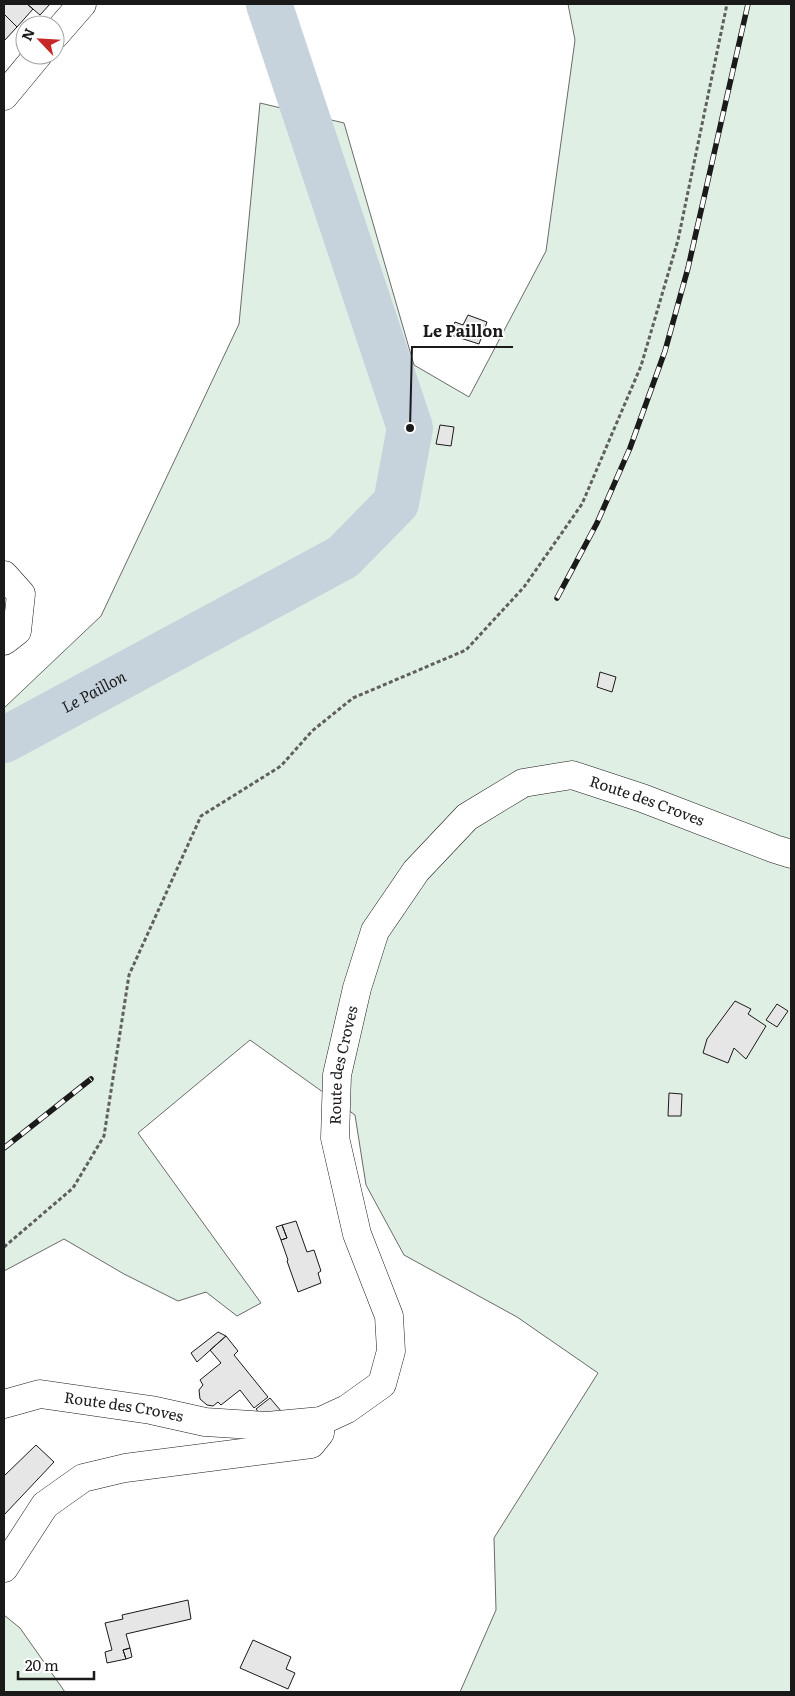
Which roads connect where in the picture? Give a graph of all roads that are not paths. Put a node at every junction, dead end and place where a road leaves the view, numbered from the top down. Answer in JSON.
{"nodes":[{"id":1,"x":82,"y":4,"type":"edge"},
{"id":2,"x":65,"y":24,"type":"edge"},
{"id":3,"x":30,"y":65,"type":"edge"},
{"id":4,"x":4,"y":96,"type":"edge"},
{"id":5,"x":4,"y":575,"type":"edge"},
{"id":6,"x":4,"y":641,"type":"edge"},
{"id":7,"x":791,"y":854,"type":"edge"},
{"id":8,"x":4,"y":1404,"type":"edge"},
{"id":9,"x":321,"y":1421,"type":"junction"},
{"id":10,"x":4,"y":1568,"type":"edge"}],
"edges":[{"from":1,"to":2,"type":"street"},
{"from":3,"to":4,"type":"street"},
{"from":5,"to":6,"type":"street"},
{"from":7,"to":9,"type":"street","name":"Route des Croves"},
{"from":8,"to":9,"type":"street","name":"Route des Croves"},
{"from":9,"to":10,"type":"street"}]}
